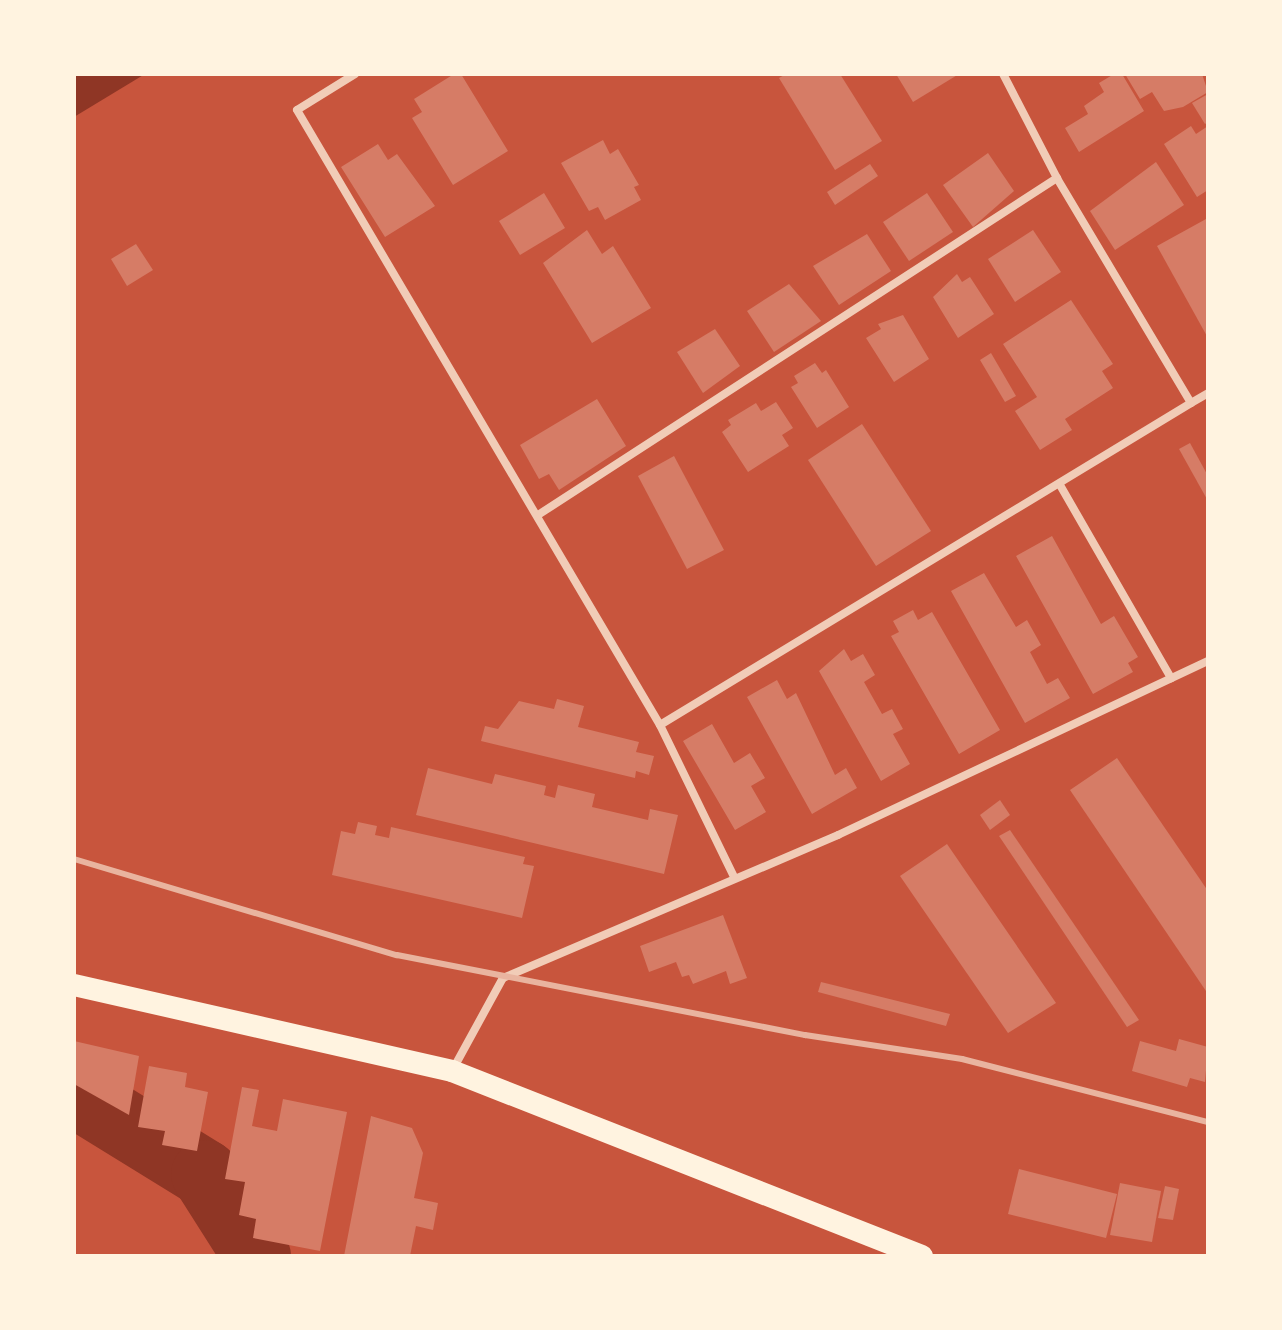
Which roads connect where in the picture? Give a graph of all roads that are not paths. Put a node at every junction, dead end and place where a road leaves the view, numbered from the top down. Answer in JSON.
{"nodes":[{"id":1,"x":355,"y":74,"type":"edge"},
{"id":2,"x":1003,"y":74,"type":"edge"},
{"id":3,"x":1057,"y":178,"type":"junction"},
{"id":4,"x":1208,"y":393,"type":"edge"},
{"id":5,"x":1191,"y":403,"type":"junction"},
{"id":6,"x":1060,"y":485,"type":"junction"},
{"id":7,"x":538,"y":515,"type":"junction"},
{"id":8,"x":1208,"y":661,"type":"edge"},
{"id":9,"x":1171,"y":678,"type":"junction"},
{"id":10,"x":660,"y":725,"type":"junction"},
{"id":11,"x":734,"y":877,"type":"junction"},
{"id":12,"x":74,"y":985,"type":"edge"},
{"id":13,"x":452,"y":1071,"type":"junction"},
{"id":14,"x":922,"y":1256,"type":"edge"}],
"edges":[{"from":1,"to":7,"type":"street"},
{"from":2,"to":3,"type":"street"},
{"from":3,"to":5,"type":"street"},
{"from":3,"to":7,"type":"street"},
{"from":4,"to":5,"type":"street"},
{"from":5,"to":6,"type":"street"},
{"from":6,"to":9,"type":"street"},
{"from":6,"to":10,"type":"street"},
{"from":7,"to":10,"type":"street"},
{"from":8,"to":9,"type":"street"},
{"from":9,"to":11,"type":"street"},
{"from":10,"to":11,"type":"street"},
{"from":11,"to":13,"type":"street"},
{"from":12,"to":13,"type":"highway"},
{"from":13,"to":14,"type":"highway"}]}
